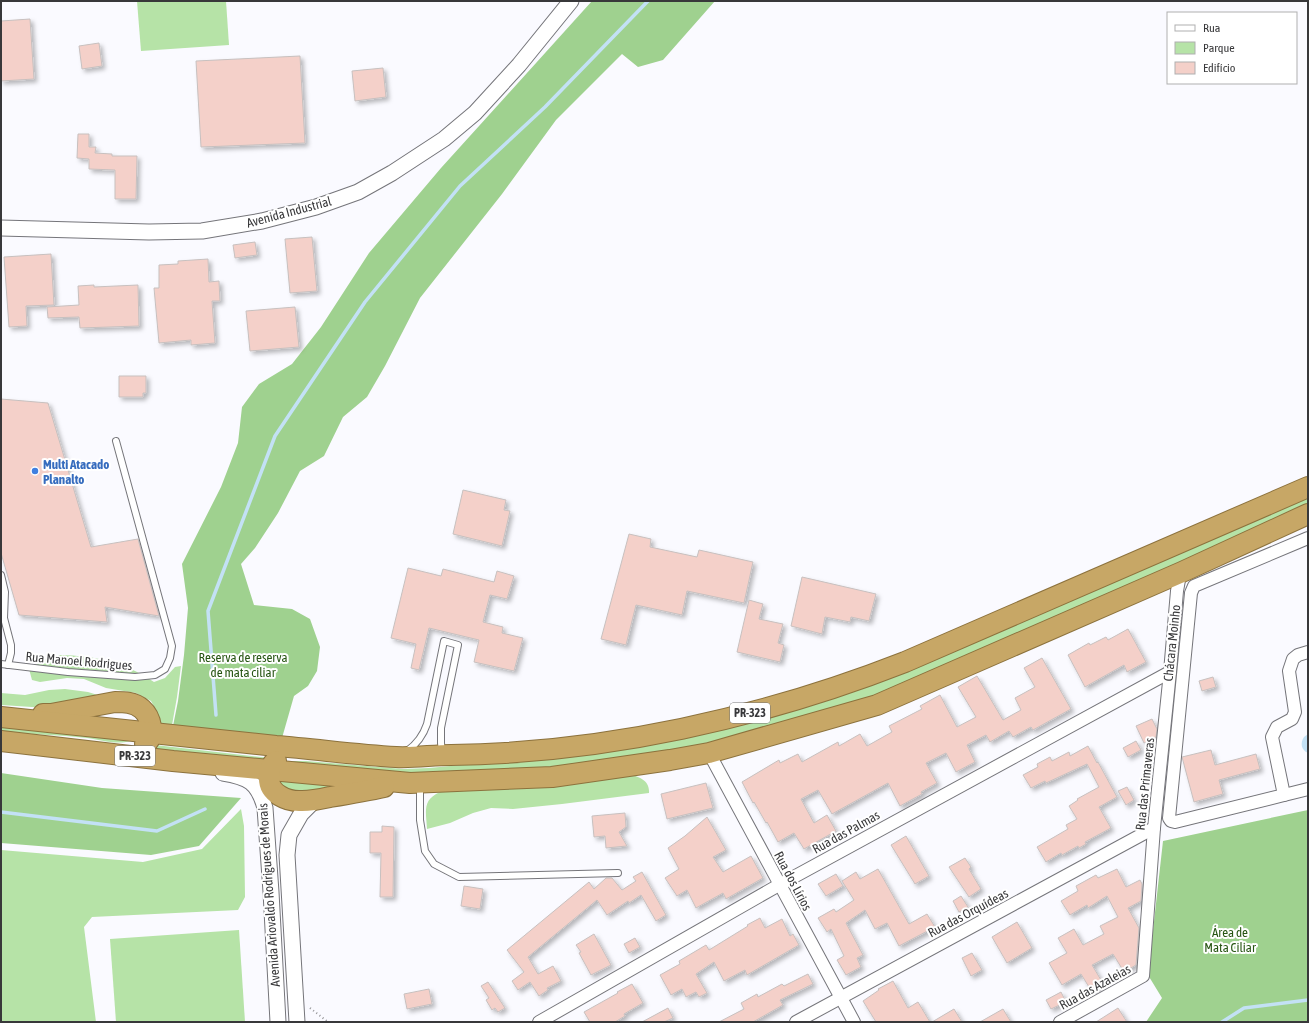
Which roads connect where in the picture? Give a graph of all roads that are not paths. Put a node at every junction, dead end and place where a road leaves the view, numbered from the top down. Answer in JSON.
{"nodes":[{"id":1,"x":571,"y":1,"type":"edge"},
{"id":2,"x":1,"y":228,"type":"edge"},
{"id":3,"x":116,"y":441,"type":"dead end"},
{"id":4,"x":1308,"y":487,"type":"edge"},
{"id":5,"x":1308,"y":514,"type":"edge"},
{"id":6,"x":1308,"y":538,"type":"edge"},
{"id":7,"x":1182,"y":572,"type":"junction"},
{"id":8,"x":1,"y":575,"type":"edge"},
{"id":9,"x":1160,"y":582,"type":"junction"},
{"id":10,"x":1177,"y":595,"type":"junction"},
{"id":11,"x":2,"y":619,"type":"edge"},
{"id":12,"x":1308,"y":652,"type":"edge"},
{"id":13,"x":1,"y":664,"type":"edge"},
{"id":14,"x":8,"y":665,"type":"junction"},
{"id":15,"x":1170,"y":672,"type":"junction"},
{"id":16,"x":1,"y":712,"type":"edge"},
{"id":17,"x":1,"y":717,"type":"edge"},
{"id":18,"x":151,"y":734,"type":"junction"},
{"id":19,"x":1,"y":741,"type":"edge"},
{"id":20,"x":96,"y":751,"type":"junction"},
{"id":21,"x":709,"y":753,"type":"junction"},
{"id":22,"x":444,"y":755,"type":"junction"},
{"id":23,"x":398,"y":757,"type":"junction"},
{"id":24,"x":173,"y":761,"type":"junction"},
{"id":25,"x":270,"y":770,"type":"junction"},
{"id":26,"x":415,"y":782,"type":"junction"},
{"id":27,"x":1308,"y":789,"type":"edge"},
{"id":28,"x":1284,"y":795,"type":"junction"},
{"id":29,"x":316,"y":800,"type":"junction"},
{"id":30,"x":1154,"y":828,"type":"junction"},
{"id":31,"x":618,"y":873,"type":"dead end"},
{"id":32,"x":779,"y":885,"type":"junction"},
{"id":33,"x":280,"y":892,"type":"junction"},
{"id":34,"x":1143,"y":976,"type":"joint"},
{"id":35,"x":840,"y":998,"type":"junction"},
{"id":36,"x":278,"y":1022,"type":"edge"},
{"id":37,"x":297,"y":1022,"type":"edge"},
{"id":38,"x":539,"y":1022,"type":"edge"},
{"id":39,"x":796,"y":1022,"type":"edge"},
{"id":40,"x":854,"y":1022,"type":"edge"},
{"id":41,"x":1060,"y":1022,"type":"edge"}],
"edges":[{"from":1,"to":2,"type":"street","name":"Avenida Industrial"},
{"from":3,"to":14,"type":"lane","name":"Rua Manoel Rodrigues"},
{"from":4,"to":22,"type":"highway","number":"PR-323"},
{"from":5,"to":7,"type":"highway","number":"PR-323"},
{"from":6,"to":28,"type":"street","name":"Chácara Moinho"},
{"from":7,"to":9,"type":"highway","number":"PR-323"},
{"from":7,"to":10,"type":"street","name":"Rua das Primaveras"},
{"from":8,"to":11,"type":"lane"},
{"from":9,"to":10,"type":"street"},
{"from":9,"to":21,"type":"highway","number":"PR-323"},
{"from":10,"to":15,"type":"street","name":"Rua das Primaveras"},
{"from":11,"to":14,"type":"lane"},
{"from":12,"to":28,"type":"street"},
{"from":13,"to":14,"type":"lane","name":"Rua Manoel Rodrigues"},
{"from":15,"to":30,"type":"street","name":"Rua das Primaveras"},
{"from":15,"to":32,"type":"street","name":"Rua das Palmas"},
{"from":16,"to":18,"type":"highway"},
{"from":17,"to":18,"type":"highway","number":"PR-323"},
{"from":18,"to":20,"type":"highway"},
{"from":18,"to":23,"type":"highway","number":"PR-323"},
{"from":19,"to":20,"type":"highway","number":"PR-323"},
{"from":20,"to":24,"type":"highway","number":"PR-323"},
{"from":21,"to":26,"type":"highway","number":"PR-323"},
{"from":21,"to":32,"type":"street","name":"Rua dos Lírios"},
{"from":22,"to":23,"type":"highway","number":"PR-323"},
{"from":22,"to":23,"type":"lane"},
{"from":23,"to":25,"type":"highway"},
{"from":24,"to":25,"type":"highway","number":"PR-323"},
{"from":24,"to":33,"type":"street","name":"Avenida Ariovaldo Rodrigues de Morais"},
{"from":25,"to":26,"type":"highway","number":"PR-323"},
{"from":25,"to":29,"type":"highway"},
{"from":26,"to":29,"type":"highway"},
{"from":26,"to":31,"type":"lane"},
{"from":27,"to":28,"type":"street"},
{"from":29,"to":33,"type":"street","name":"Avenida Ariovaldo Rodrigues de Morais"},
{"from":30,"to":34,"type":"street","name":"Rua das Primaveras"},
{"from":30,"to":35,"type":"street","name":"Rua das Orquídeas"},
{"from":32,"to":35,"type":"street","name":"Rua dos Lírios"},
{"from":32,"to":38,"type":"street","name":"Rua das Palmas"},
{"from":33,"to":36,"type":"street","name":"Avenida Ariovaldo Rodrigues de Morais"},
{"from":33,"to":37,"type":"street","name":"Avenida Ariovaldo Rodrigues de Morais"},
{"from":34,"to":41,"type":"street","name":"Rua das Azaleias"},
{"from":35,"to":39,"type":"street","name":"Rua das Orquídeas"},
{"from":35,"to":40,"type":"street","name":"Rua dos Lírios"}]}
